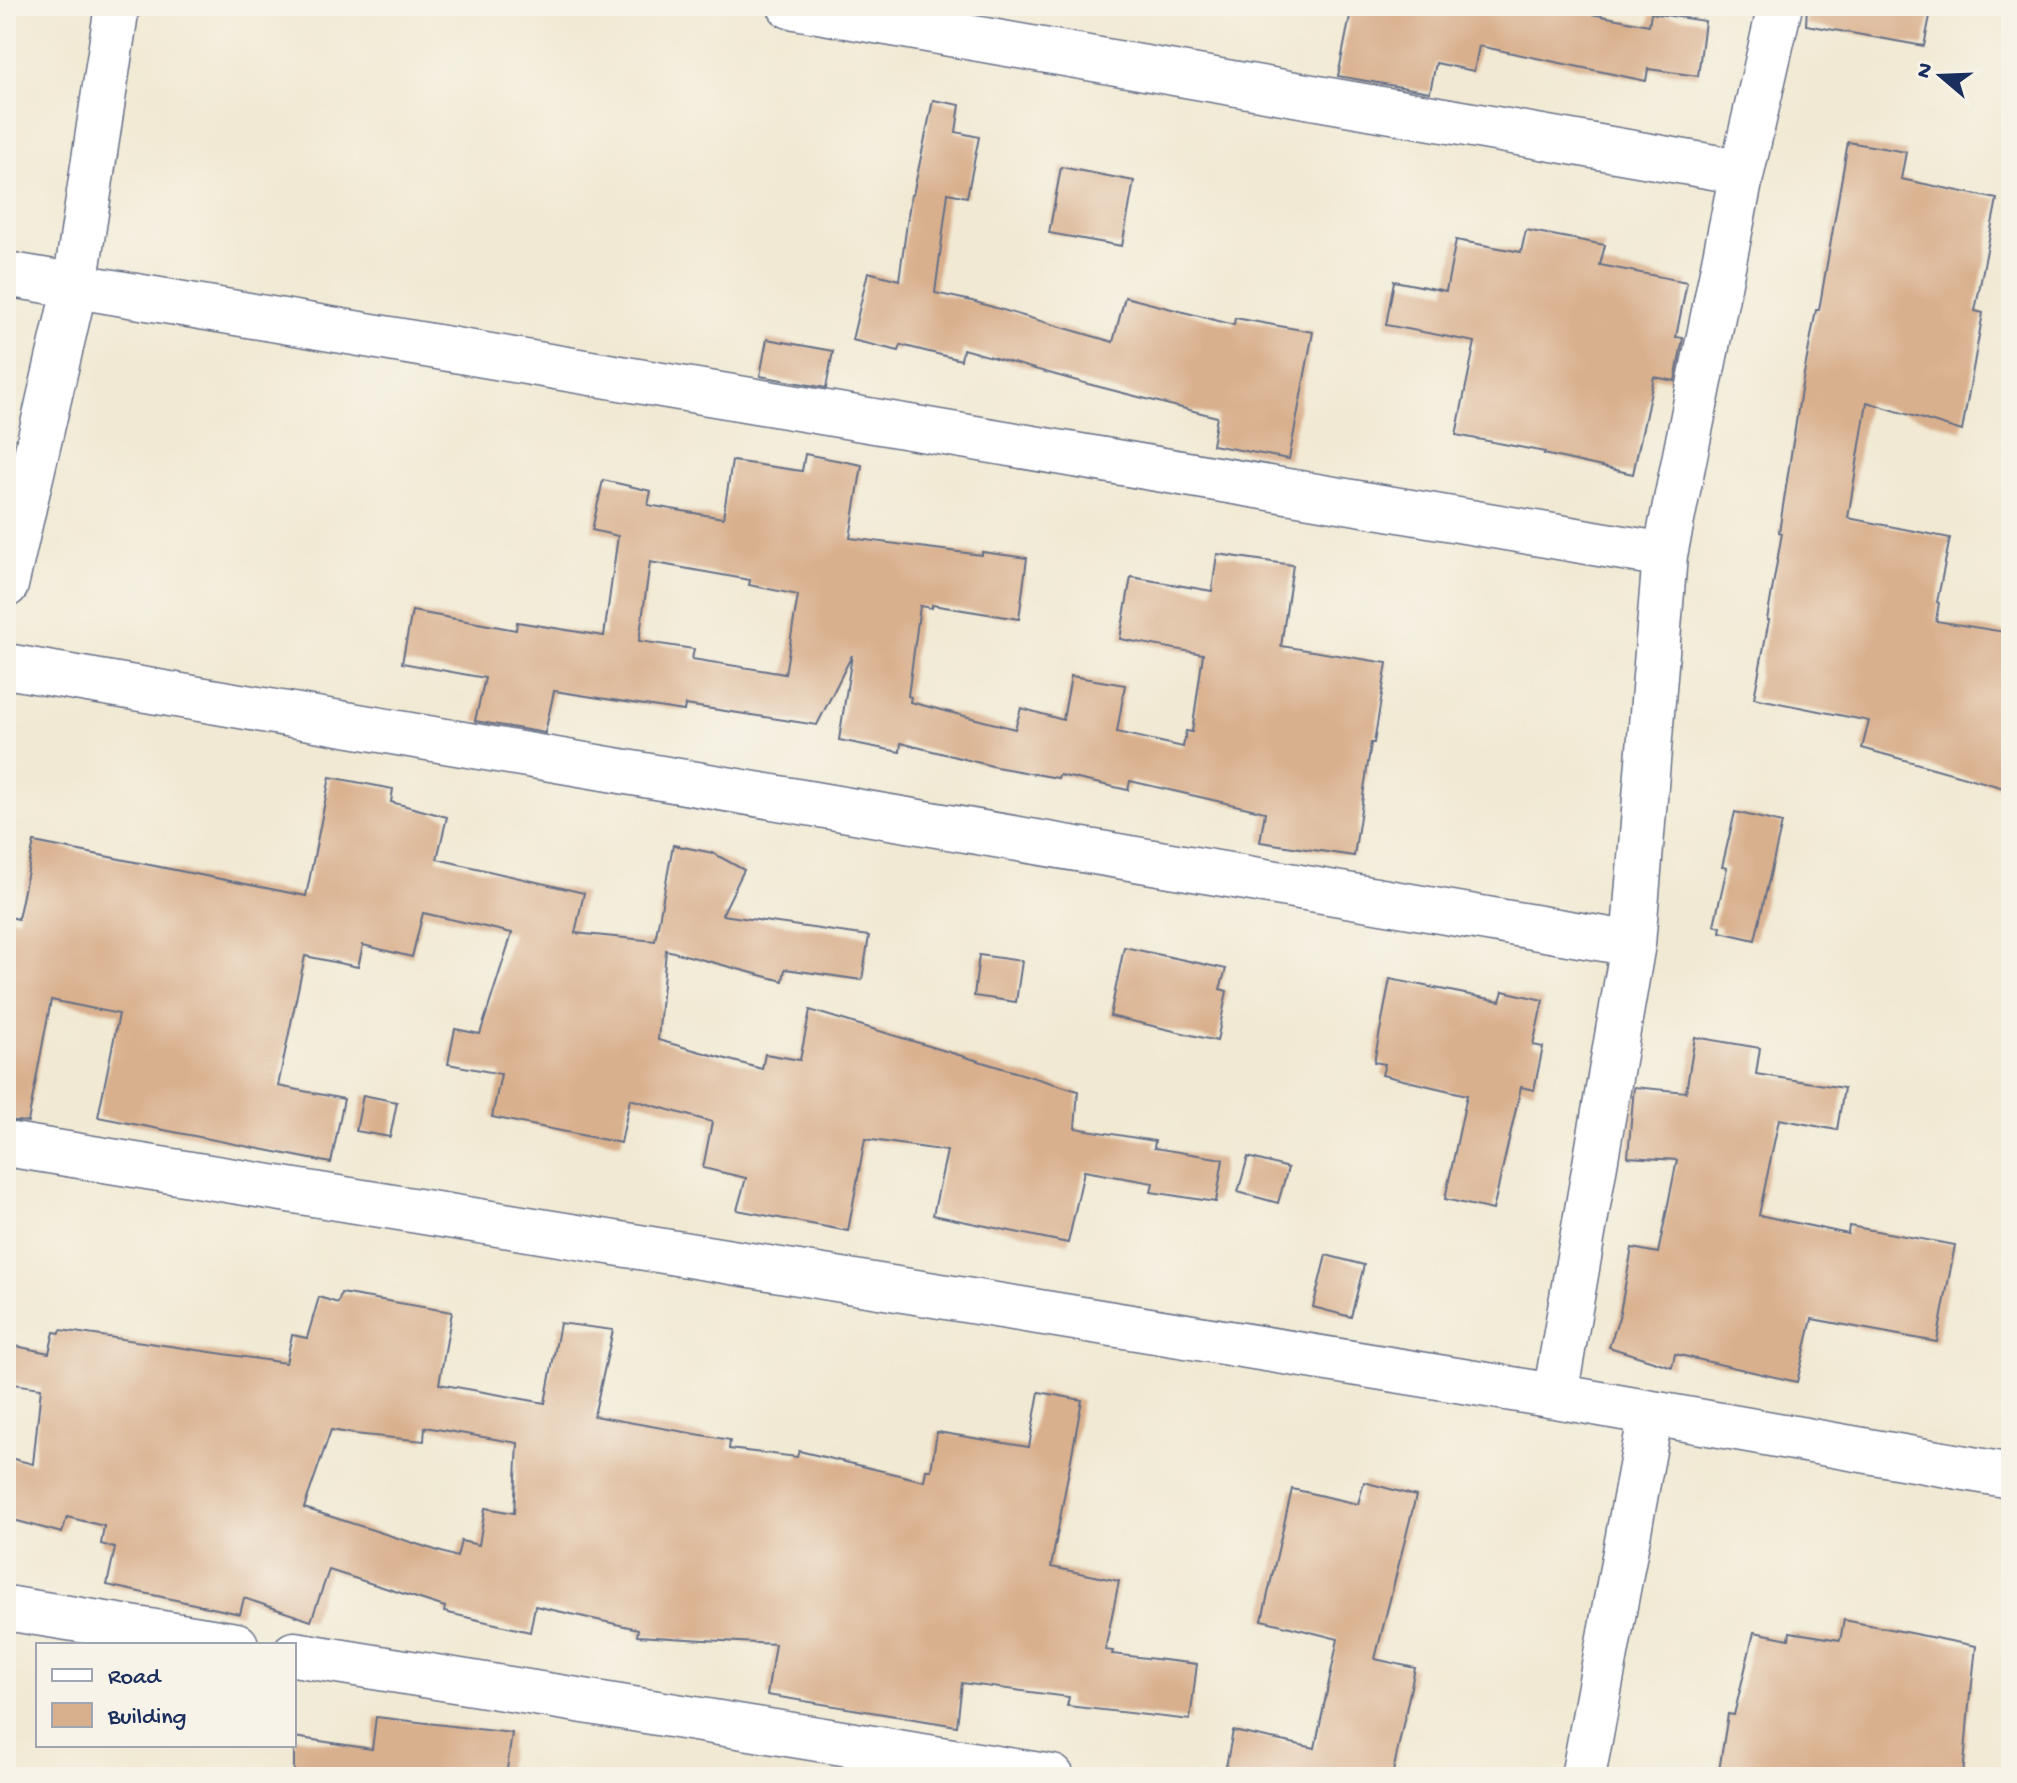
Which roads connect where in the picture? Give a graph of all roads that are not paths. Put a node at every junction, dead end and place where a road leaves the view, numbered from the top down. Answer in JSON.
{"nodes":[{"id":1,"x":117,"y":6,"type":"edge"},
{"id":2,"x":790,"y":6,"type":"edge"},
{"id":3,"x":1780,"y":6,"type":"edge"},
{"id":4,"x":1742,"y":172,"type":"junction"},
{"id":5,"x":6,"y":274,"type":"edge"},
{"id":6,"x":75,"y":286,"type":"junction"},
{"id":7,"x":1665,"y":555,"type":"junction"},
{"id":8,"x":6,"y":585,"type":"edge"},
{"id":9,"x":6,"y":666,"type":"edge"},
{"id":10,"x":1633,"y":944,"type":"junction"},
{"id":11,"x":6,"y":1144,"type":"edge"},
{"id":12,"x":1555,"y":1396,"type":"junction"},
{"id":13,"x":1651,"y":1413,"type":"junction"},
{"id":14,"x":2011,"y":1476,"type":"edge"},
{"id":15,"x":6,"y":1608,"type":"edge"},
{"id":16,"x":224,"y":1643,"type":"edge"},
{"id":17,"x":296,"y":1654,"type":"edge"},
{"id":18,"x":1052,"y":1777,"type":"edge"},
{"id":19,"x":1583,"y":1777,"type":"edge"}],
"edges":[{"from":1,"to":6,"type":"street"},
{"from":2,"to":4,"type":"street"},
{"from":3,"to":4,"type":"street"},
{"from":4,"to":7,"type":"street"},
{"from":5,"to":6,"type":"street"},
{"from":6,"to":7,"type":"street"},
{"from":6,"to":8,"type":"street"},
{"from":7,"to":10,"type":"street"},
{"from":9,"to":10,"type":"street"},
{"from":10,"to":12,"type":"street"},
{"from":11,"to":12,"type":"street"},
{"from":12,"to":13,"type":"street"},
{"from":13,"to":14,"type":"street"},
{"from":13,"to":19,"type":"street"},
{"from":15,"to":16,"type":"street"},
{"from":17,"to":18,"type":"street"}]}
